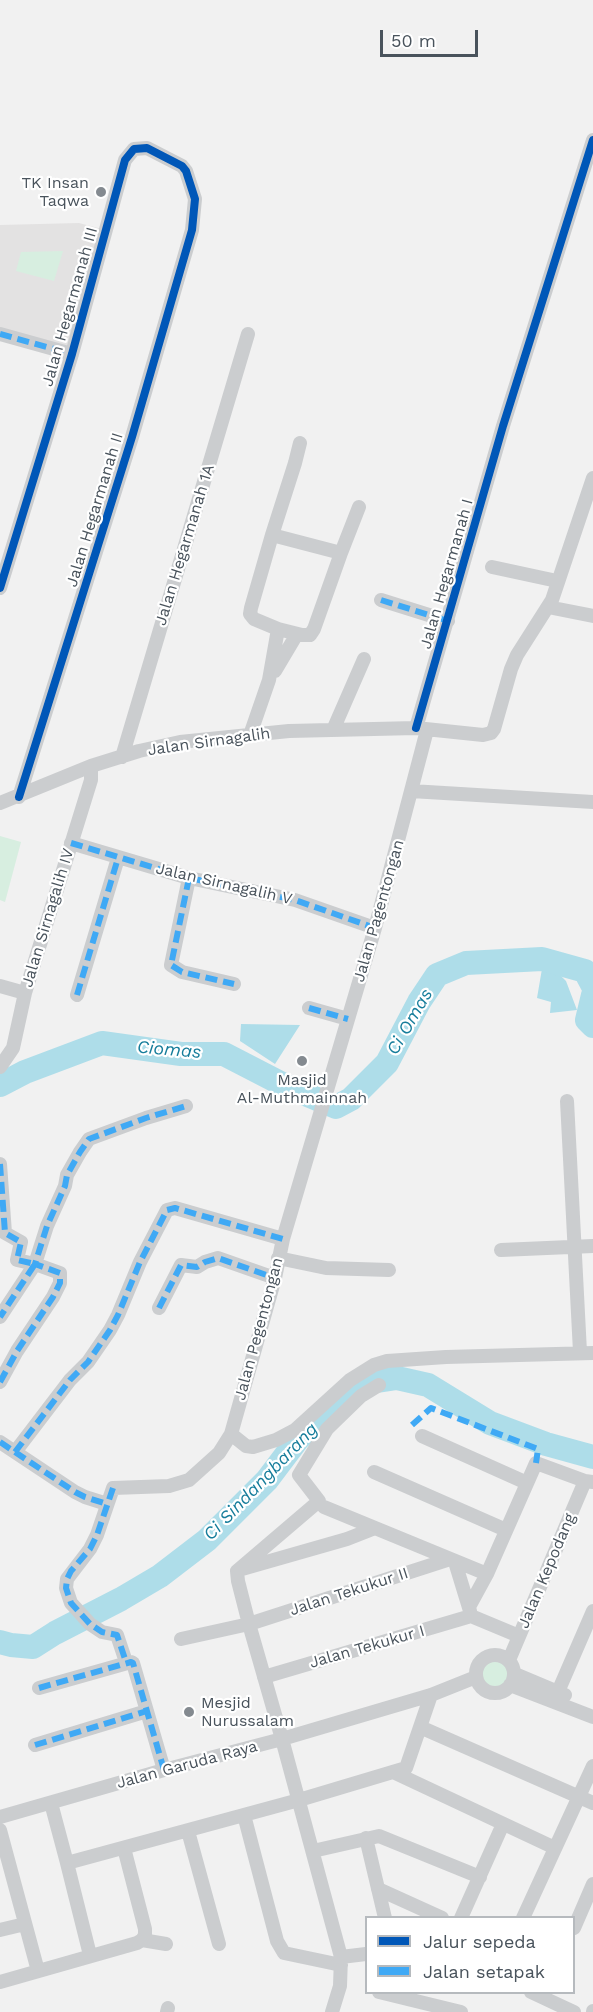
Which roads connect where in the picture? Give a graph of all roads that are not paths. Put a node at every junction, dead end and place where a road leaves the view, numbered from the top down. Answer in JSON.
{"nodes":[{"id":1,"x":593,"y":140,"type":"edge"},
{"id":2,"x":192,"y":230,"type":"joint"},
{"id":3,"x":0,"y":334,"type":"edge"},
{"id":4,"x":248,"y":334,"type":"dead end"},
{"id":5,"x":72,"y":354,"type":"junction"},
{"id":6,"x":300,"y":443,"type":"dead end"},
{"id":7,"x":593,"y":478,"type":"edge"},
{"id":8,"x":358,"y":507,"type":"dead end"},
{"id":9,"x":587,"y":517,"type":"edge"},
{"id":10,"x":272,"y":535,"type":"junction"},
{"id":11,"x":341,"y":553,"type":"junction"},
{"id":12,"x":492,"y":567,"type":"dead end"},
{"id":13,"x":557,"y":581,"type":"junction"},
{"id":14,"x":0,"y":588,"type":"edge"},
{"id":15,"x":381,"y":600,"type":"dead end"},
{"id":16,"x":548,"y":607,"type":"junction"},
{"id":17,"x":593,"y":616,"type":"edge"},
{"id":18,"x":448,"y":621,"type":"junction"},
{"id":19,"x":278,"y":629,"type":"junction"},
{"id":20,"x":297,"y":634,"type":"junction"},
{"id":21,"x":364,"y":659,"type":"dead end"},
{"id":22,"x":269,"y":680,"type":"junction"},
{"id":23,"x":421,"y":729,"type":"junction"},
{"id":24,"x":333,"y":730,"type":"junction"},
{"id":25,"x":250,"y":735,"type":"junction"},
{"id":26,"x":122,"y":757,"type":"junction"},
{"id":27,"x":91,"y":766,"type":"junction"},
{"id":28,"x":411,"y":791,"type":"junction"},
{"id":29,"x":18,"y":796,"type":"junction"},
{"id":30,"x":593,"y":802,"type":"edge"},
{"id":31,"x":0,"y":803,"type":"edge"},
{"id":32,"x":71,"y":843,"type":"junction"},
{"id":33,"x":118,"y":858,"type":"junction"},
{"id":34,"x":189,"y":878,"type":"junction"},
{"id":35,"x":375,"y":928,"type":"junction"},
{"id":36,"x":234,"y":984,"type":"dead end"},
{"id":37,"x":0,"y":986,"type":"edge"},
{"id":38,"x":25,"y":993,"type":"junction"},
{"id":39,"x":77,"y":995,"type":"dead end"},
{"id":40,"x":309,"y":1008,"type":"dead end"},
{"id":41,"x":348,"y":1019,"type":"junction"},
{"id":42,"x":0,"y":1067,"type":"edge"},
{"id":43,"x":327,"y":1090,"type":"joint"},
{"id":44,"x":567,"y":1101,"type":"dead end"},
{"id":45,"x":186,"y":1106,"type":"dead end"},
{"id":46,"x":0,"y":1164,"type":"edge"},
{"id":47,"x":283,"y":1239,"type":"junction"},
{"id":48,"x":575,"y":1246,"type":"junction"},
{"id":49,"x":593,"y":1246,"type":"edge"},
{"id":50,"x":501,"y":1250,"type":"dead end"},
{"id":51,"x":278,"y":1258,"type":"junction"},
{"id":52,"x":36,"y":1264,"type":"junction"},
{"id":53,"x":389,"y":1270,"type":"dead end"},
{"id":54,"x":275,"y":1278,"type":"junction"},
{"id":55,"x":159,"y":1308,"type":"dead end"},
{"id":56,"x":0,"y":1317,"type":"edge"},
{"id":57,"x":587,"y":1352,"type":"edge"},
{"id":58,"x":0,"y":1382,"type":"edge"},
{"id":59,"x":380,"y":1385,"type":"dead end"},
{"id":60,"x":231,"y":1434,"type":"junction"},
{"id":61,"x":423,"y":1437,"type":"dead end"},
{"id":62,"x":0,"y":1442,"type":"edge"},
{"id":63,"x":15,"y":1452,"type":"junction"},
{"id":64,"x":374,"y":1472,"type":"dead end"},
{"id":65,"x":589,"y":1482,"type":"edge"},
{"id":66,"x":527,"y":1483,"type":"junction"},
{"id":67,"x":107,"y":1504,"type":"junction"},
{"id":68,"x":324,"y":1507,"type":"dead end"},
{"id":69,"x":341,"y":1514,"type":"junction"},
{"id":70,"x":375,"y":1528,"type":"junction"},
{"id":71,"x":506,"y":1530,"type":"junction"},
{"id":72,"x":347,"y":1539,"type":"junction"},
{"id":73,"x":453,"y":1560,"type":"junction"},
{"id":74,"x":237,"y":1571,"type":"junction"},
{"id":75,"x":487,"y":1574,"type":"junction"},
{"id":76,"x":593,"y":1611,"type":"edge"},
{"id":77,"x":470,"y":1612,"type":"junction"},
{"id":78,"x":249,"y":1624,"type":"junction"},
{"id":79,"x":589,"y":1630,"type":"edge"},
{"id":80,"x":519,"y":1636,"type":"junction"},
{"id":81,"x":181,"y":1640,"type":"dead end"},
{"id":82,"x":509,"y":1660,"type":"junction"},
{"id":83,"x":126,"y":1662,"type":"junction"},
{"id":84,"x":264,"y":1677,"type":"junction"},
{"id":85,"x":476,"y":1677,"type":"junction"},
{"id":86,"x":512,"y":1679,"type":"junction"},
{"id":87,"x":39,"y":1688,"type":"dead end"},
{"id":88,"x":431,"y":1695,"type":"junction"},
{"id":89,"x":556,"y":1696,"type":"junction"},
{"id":90,"x":593,"y":1708,"type":"edge"},
{"id":91,"x":147,"y":1711,"type":"junction"},
{"id":92,"x":593,"y":1717,"type":"edge"},
{"id":93,"x":420,"y":1727,"type":"junction"},
{"id":94,"x":282,"y":1739,"type":"junction"},
{"id":95,"x":35,"y":1745,"type":"dead end"},
{"id":96,"x":593,"y":1766,"type":"edge"},
{"id":97,"x":164,"y":1770,"type":"junction"},
{"id":98,"x":401,"y":1773,"type":"junction"},
{"id":99,"x":578,"y":1797,"type":"junction"},
{"id":100,"x":299,"y":1800,"type":"junction"},
{"id":101,"x":51,"y":1803,"type":"junction"},
{"id":102,"x":593,"y":1803,"type":"edge"},
{"id":103,"x":244,"y":1815,"type":"junction"},
{"id":104,"x":0,"y":1817,"type":"edge"},
{"id":105,"x":503,"y":1824,"type":"junction"},
{"id":106,"x":0,"y":1830,"type":"edge"},
{"id":107,"x":188,"y":1831,"type":"junction"},
{"id":108,"x":366,"y":1838,"type":"junction"},
{"id":109,"x":124,"y":1848,"type":"junction"},
{"id":110,"x":555,"y":1848,"type":"junction"},
{"id":111,"x":313,"y":1851,"type":"junction"},
{"id":112,"x":67,"y":1863,"type":"junction"},
{"id":113,"x":6,"y":1876,"type":"edge"},
{"id":114,"x":480,"y":1877,"type":"junction"},
{"id":115,"x":593,"y":1884,"type":"edge"},
{"id":116,"x":378,"y":1889,"type":"junction"},
{"id":117,"x":385,"y":1916,"type":"edge"},
{"id":118,"x":440,"y":1916,"type":"edge"},
{"id":119,"x":461,"y":1916,"type":"edge"},
{"id":120,"x":523,"y":1916,"type":"edge"},
{"id":121,"x":25,"y":1924,"type":"junction"},
{"id":122,"x":575,"y":1924,"type":"edge"},
{"id":123,"x":0,"y":1930,"type":"edge"},
{"id":124,"x":142,"y":1940,"type":"junction"},
{"id":125,"x":166,"y":1944,"type":"dead end"},
{"id":126,"x":219,"y":1944,"type":"dead end"},
{"id":127,"x":365,"y":1954,"type":"edge"},
{"id":128,"x":90,"y":1955,"type":"junction"},
{"id":129,"x":341,"y":1961,"type":"junction"},
{"id":130,"x":38,"y":1971,"type":"junction"},
{"id":131,"x":0,"y":1982,"type":"edge"},
{"id":132,"x":387,"y":1994,"type":"edge"},
{"id":133,"x":540,"y":1994,"type":"edge"},
{"id":134,"x":332,"y":2012,"type":"edge"},
{"id":135,"x":461,"y":2012,"type":"edge"},
{"id":136,"x":574,"y":2012,"type":"edge"}],
"edges":[{"from":1,"to":18,"type":"street","name":"Jalan Hegarmanah I"},
{"from":2,"to":5,"type":"street","name":"Jalan Hegarmanah III"},
{"from":2,"to":29,"type":"street","name":"Jalan Hegarmanah II"},
{"from":3,"to":5,"type":"street"},
{"from":4,"to":26,"type":"street","name":"Jalan Hegarmanah 1A"},
{"from":5,"to":14,"type":"street","name":"Jalan Hegarmanah III"},
{"from":6,"to":10,"type":"street"},
{"from":7,"to":9,"type":"street"},
{"from":8,"to":11,"type":"street"},
{"from":9,"to":13,"type":"street"},
{"from":10,"to":11,"type":"street"},
{"from":10,"to":19,"type":"street"},
{"from":11,"to":20,"type":"street"},
{"from":12,"to":13,"type":"street"},
{"from":13,"to":16,"type":"street"},
{"from":15,"to":18,"type":"street"},
{"from":16,"to":17,"type":"street"},
{"from":16,"to":23,"type":"street","name":"Jalan Sirnagalih"},
{"from":18,"to":23,"type":"street","name":"Jalan Hegarmanah I"},
{"from":19,"to":20,"type":"street"},
{"from":19,"to":22,"type":"street"},
{"from":20,"to":22,"type":"street"},
{"from":21,"to":24,"type":"street"},
{"from":22,"to":25,"type":"street"},
{"from":23,"to":24,"type":"street","name":"Jalan Sirnagalih"},
{"from":23,"to":28,"type":"street","name":"Jalan Pagentongan"},
{"from":24,"to":25,"type":"street","name":"Jalan Sirnagalih"},
{"from":25,"to":26,"type":"street","name":"Jalan Sirnagalih"},
{"from":26,"to":27,"type":"street","name":"Jalan Sirnagalih"},
{"from":27,"to":29,"type":"street","name":"Jalan Sirnagalih"},
{"from":27,"to":32,"type":"street","name":"Jalan Sirnagalih IV"},
{"from":28,"to":30,"type":"street"},
{"from":28,"to":35,"type":"street","name":"Jalan Pagentongan"},
{"from":29,"to":31,"type":"street","name":"Jalan Sirnagalih"},
{"from":32,"to":33,"type":"street","name":"Jalan Sirnagalih V"},
{"from":32,"to":38,"type":"street","name":"Jalan Sirnagalih IV"},
{"from":33,"to":34,"type":"street","name":"Jalan Sirnagalih V"},
{"from":33,"to":39,"type":"street"},
{"from":34,"to":35,"type":"street","name":"Jalan Sirnagalih V"},
{"from":34,"to":36,"type":"street"},
{"from":35,"to":41,"type":"street","name":"Jalan Pagentongan"},
{"from":37,"to":38,"type":"street"},
{"from":38,"to":42,"type":"street","name":"Jalan Sirnagalih IV"},
{"from":40,"to":41,"type":"street"},
{"from":41,"to":43,"type":"street","name":"Jalan Pagentongan"},
{"from":43,"to":47,"type":"street","name":"Jalan Pegentongan"},
{"from":44,"to":48,"type":"street"},
{"from":45,"to":52,"type":"street"},
{"from":46,"to":52,"type":"street"},
{"from":47,"to":51,"type":"street","name":"Jalan Pegentongan"},
{"from":47,"to":63,"type":"street"},
{"from":48,"to":49,"type":"street"},
{"from":48,"to":50,"type":"street"},
{"from":48,"to":57,"type":"street"},
{"from":51,"to":53,"type":"street"},
{"from":51,"to":54,"type":"street","name":"Jalan Pegentongan"},
{"from":52,"to":56,"type":"street"},
{"from":52,"to":58,"type":"street"},
{"from":54,"to":55,"type":"street"},
{"from":54,"to":60,"type":"street","name":"Jalan Pegentongan"},
{"from":57,"to":60,"type":"street"},
{"from":59,"to":74,"type":"street"},
{"from":60,"to":67,"type":"street","name":"Jalan Pegentongan"},
{"from":61,"to":66,"type":"street"},
{"from":62,"to":63,"type":"street"},
{"from":63,"to":67,"type":"street"},
{"from":64,"to":71,"type":"street"},
{"from":65,"to":66,"type":"street"},
{"from":65,"to":80,"type":"street","name":"Jalan Kepodang"},
{"from":66,"to":71,"type":"street"},
{"from":67,"to":83,"type":"street"},
{"from":68,"to":69,"type":"street"},
{"from":69,"to":70,"type":"street"},
{"from":69,"to":72,"type":"street"},
{"from":70,"to":72,"type":"street"},
{"from":70,"to":73,"type":"street"},
{"from":71,"to":75,"type":"street"},
{"from":72,"to":74,"type":"street"},
{"from":73,"to":75,"type":"street"},
{"from":73,"to":77,"type":"street"},
{"from":73,"to":78,"type":"street","name":"Jalan Tekukur II"},
{"from":74,"to":78,"type":"street"},
{"from":75,"to":77,"type":"street"},
{"from":76,"to":79,"type":"street"},
{"from":77,"to":80,"type":"street"},
{"from":77,"to":84,"type":"street","name":"Jalan Tekukur I"},
{"from":78,"to":81,"type":"street","name":"Jalan Tekukur II"},
{"from":78,"to":84,"type":"street"},
{"from":79,"to":89,"type":"street"},
{"from":80,"to":82,"type":"street","name":"Jalan Kepodang"},
{"from":82,"to":85,"type":"street","name":"Jalan Garuda Raya"},
{"from":82,"to":86,"type":"street"},
{"from":83,"to":87,"type":"street"},
{"from":83,"to":91,"type":"street"},
{"from":84,"to":94,"type":"street"},
{"from":85,"to":86,"type":"street"},
{"from":85,"to":88,"type":"street","name":"Jalan Garuda Raya"},
{"from":86,"to":89,"type":"street"},
{"from":88,"to":93,"type":"street"},
{"from":88,"to":94,"type":"street","name":"Jalan Garuda Raya"},
{"from":89,"to":90,"type":"street"},
{"from":89,"to":92,"type":"street"},
{"from":91,"to":95,"type":"street"},
{"from":91,"to":97,"type":"street"},
{"from":93,"to":98,"type":"street"},
{"from":93,"to":99,"type":"street"},
{"from":94,"to":97,"type":"street","name":"Jalan Garuda Raya"},
{"from":94,"to":100,"type":"street"},
{"from":96,"to":99,"type":"street"},
{"from":97,"to":101,"type":"street","name":"Jalan Garuda Raya"},
{"from":98,"to":100,"type":"street"},
{"from":98,"to":105,"type":"street"},
{"from":99,"to":102,"type":"street"},
{"from":99,"to":110,"type":"street"},
{"from":100,"to":103,"type":"street"},
{"from":100,"to":111,"type":"street"},
{"from":101,"to":104,"type":"street","name":"Jalan Garuda Raya"},
{"from":101,"to":112,"type":"street"},
{"from":103,"to":107,"type":"street"},
{"from":103,"to":129,"type":"street"},
{"from":105,"to":110,"type":"street"},
{"from":105,"to":114,"type":"street"},
{"from":106,"to":113,"type":"street"},
{"from":107,"to":109,"type":"street"},
{"from":107,"to":126,"type":"street"},
{"from":108,"to":111,"type":"street"},
{"from":108,"to":114,"type":"street"},
{"from":108,"to":116,"type":"street"},
{"from":109,"to":112,"type":"street"},
{"from":109,"to":124,"type":"street"},
{"from":110,"to":120,"type":"street"},
{"from":111,"to":129,"type":"street"},
{"from":112,"to":128,"type":"street"},
{"from":113,"to":121,"type":"street"},
{"from":114,"to":119,"type":"street"},
{"from":115,"to":122,"type":"street"},
{"from":116,"to":117,"type":"street"},
{"from":116,"to":118,"type":"street"},
{"from":121,"to":123,"type":"street"},
{"from":121,"to":130,"type":"street"},
{"from":124,"to":125,"type":"street"},
{"from":124,"to":128,"type":"street"},
{"from":127,"to":129,"type":"street"},
{"from":128,"to":130,"type":"street"},
{"from":129,"to":134,"type":"street"},
{"from":130,"to":131,"type":"street"},
{"from":132,"to":135,"type":"street"},
{"from":133,"to":136,"type":"street"}]}
